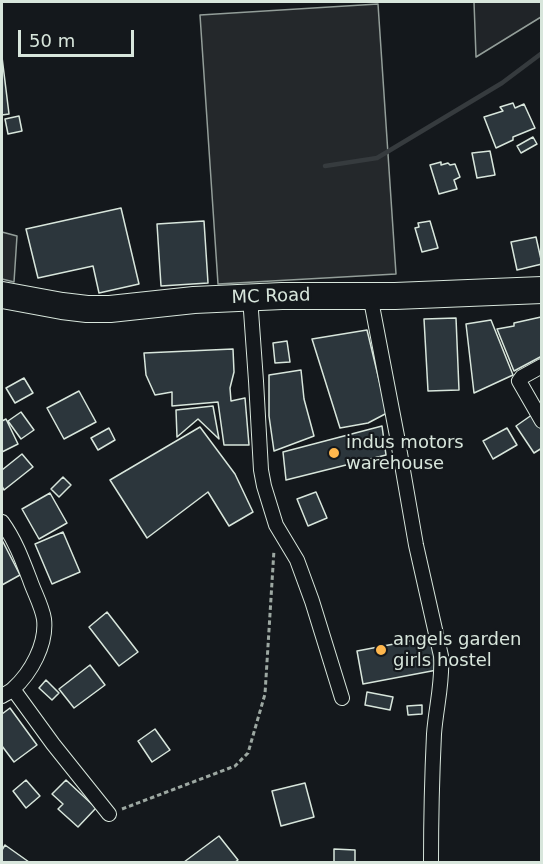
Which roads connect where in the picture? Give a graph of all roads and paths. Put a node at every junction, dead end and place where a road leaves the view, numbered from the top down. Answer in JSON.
{"nodes":[{"id":1,"x":542,"y":290,"type":"edge"},
{"id":2,"x":2,"y":295,"type":"edge"},
{"id":3,"x":370,"y":295,"type":"junction"},
{"id":4,"x":250,"y":297,"type":"junction"},
{"id":5,"x":542,"y":366,"type":"edge"},
{"id":6,"x":542,"y":421,"type":"edge"},
{"id":7,"x":2,"y":522,"type":"edge"},
{"id":8,"x":276,"y":525,"type":"junction"},
{"id":9,"x":7,"y":693,"type":"edge"},
{"id":10,"x":342,"y":698,"type":"dead end"},
{"id":11,"x":109,"y":814,"type":"joint"},
{"id":12,"x":431,"y":862,"type":"edge"}],
"edges":[{"from":1,"to":3,"type":"highway","name":"MC Road"},
{"from":2,"to":4,"type":"highway","name":"MC Road"},
{"from":3,"to":4,"type":"highway","name":"MC Road"},
{"from":3,"to":12,"type":"street"},
{"from":4,"to":8,"type":"street"},
{"from":5,"to":6,"type":"street"},
{"from":7,"to":9,"type":"street"},
{"from":8,"to":10,"type":"street"},
{"from":8,"to":11,"type":"path"},
{"from":9,"to":11,"type":"street"}]}
